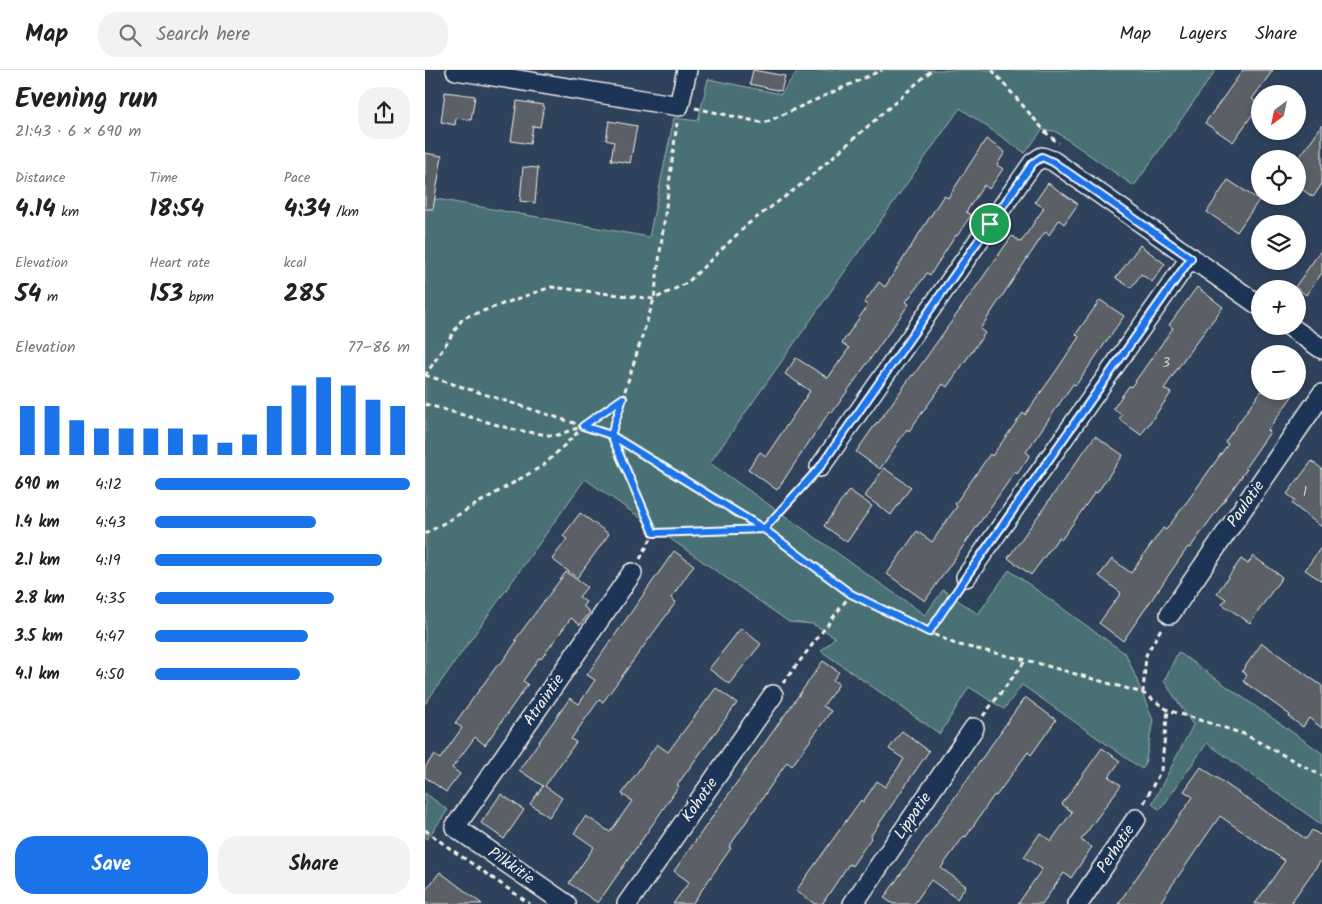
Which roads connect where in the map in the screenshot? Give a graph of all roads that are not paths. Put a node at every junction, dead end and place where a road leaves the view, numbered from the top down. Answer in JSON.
{"nodes":[{"id":1,"x":457,"y":70,"type":"edge"},
{"id":2,"x":687,"y":70,"type":"edge"},
{"id":3,"x":1191,"y":258,"type":"junction"},
{"id":4,"x":1251,"y":300,"type":"edge"},
{"id":5,"x":1302,"y":335,"type":"edge"},
{"id":6,"x":1322,"y":349,"type":"edge"},
{"id":7,"x":1322,"y":394,"type":"edge"},
{"id":8,"x":820,"y":467,"type":"road end"},
{"id":9,"x":632,"y":573,"type":"road end"},
{"id":10,"x":966,"y":577,"type":"road end"},
{"id":11,"x":1170,"y":614,"type":"road end"},
{"id":12,"x":773,"y":695,"type":"road end"},
{"id":13,"x":974,"y":728,"type":"road end"},
{"id":14,"x":1136,"y":819,"type":"road end"},
{"id":15,"x":455,"y":828,"type":"joint"},
{"id":16,"x":566,"y":904,"type":"edge"},
{"id":17,"x":627,"y":904,"type":"edge"},
{"id":18,"x":853,"y":904,"type":"edge"},
{"id":19,"x":1078,"y":904,"type":"edge"}],
"edges":[{"from":1,"to":2,"type":"street"},
{"from":3,"to":4,"type":"street"},
{"from":3,"to":8,"type":"street"},
{"from":3,"to":10,"type":"street"},
{"from":5,"to":6,"type":"street"},
{"from":7,"to":11,"type":"street","name":"Paulatie"},
{"from":9,"to":15,"type":"street","name":"Atraintie"},
{"from":12,"to":17,"type":"street","name":"Kohotie"},
{"from":13,"to":18,"type":"street","name":"Lippatie"},
{"from":14,"to":19,"type":"street","name":"Perhotie"},
{"from":15,"to":16,"type":"street","name":"Pilkkitie"}]}
